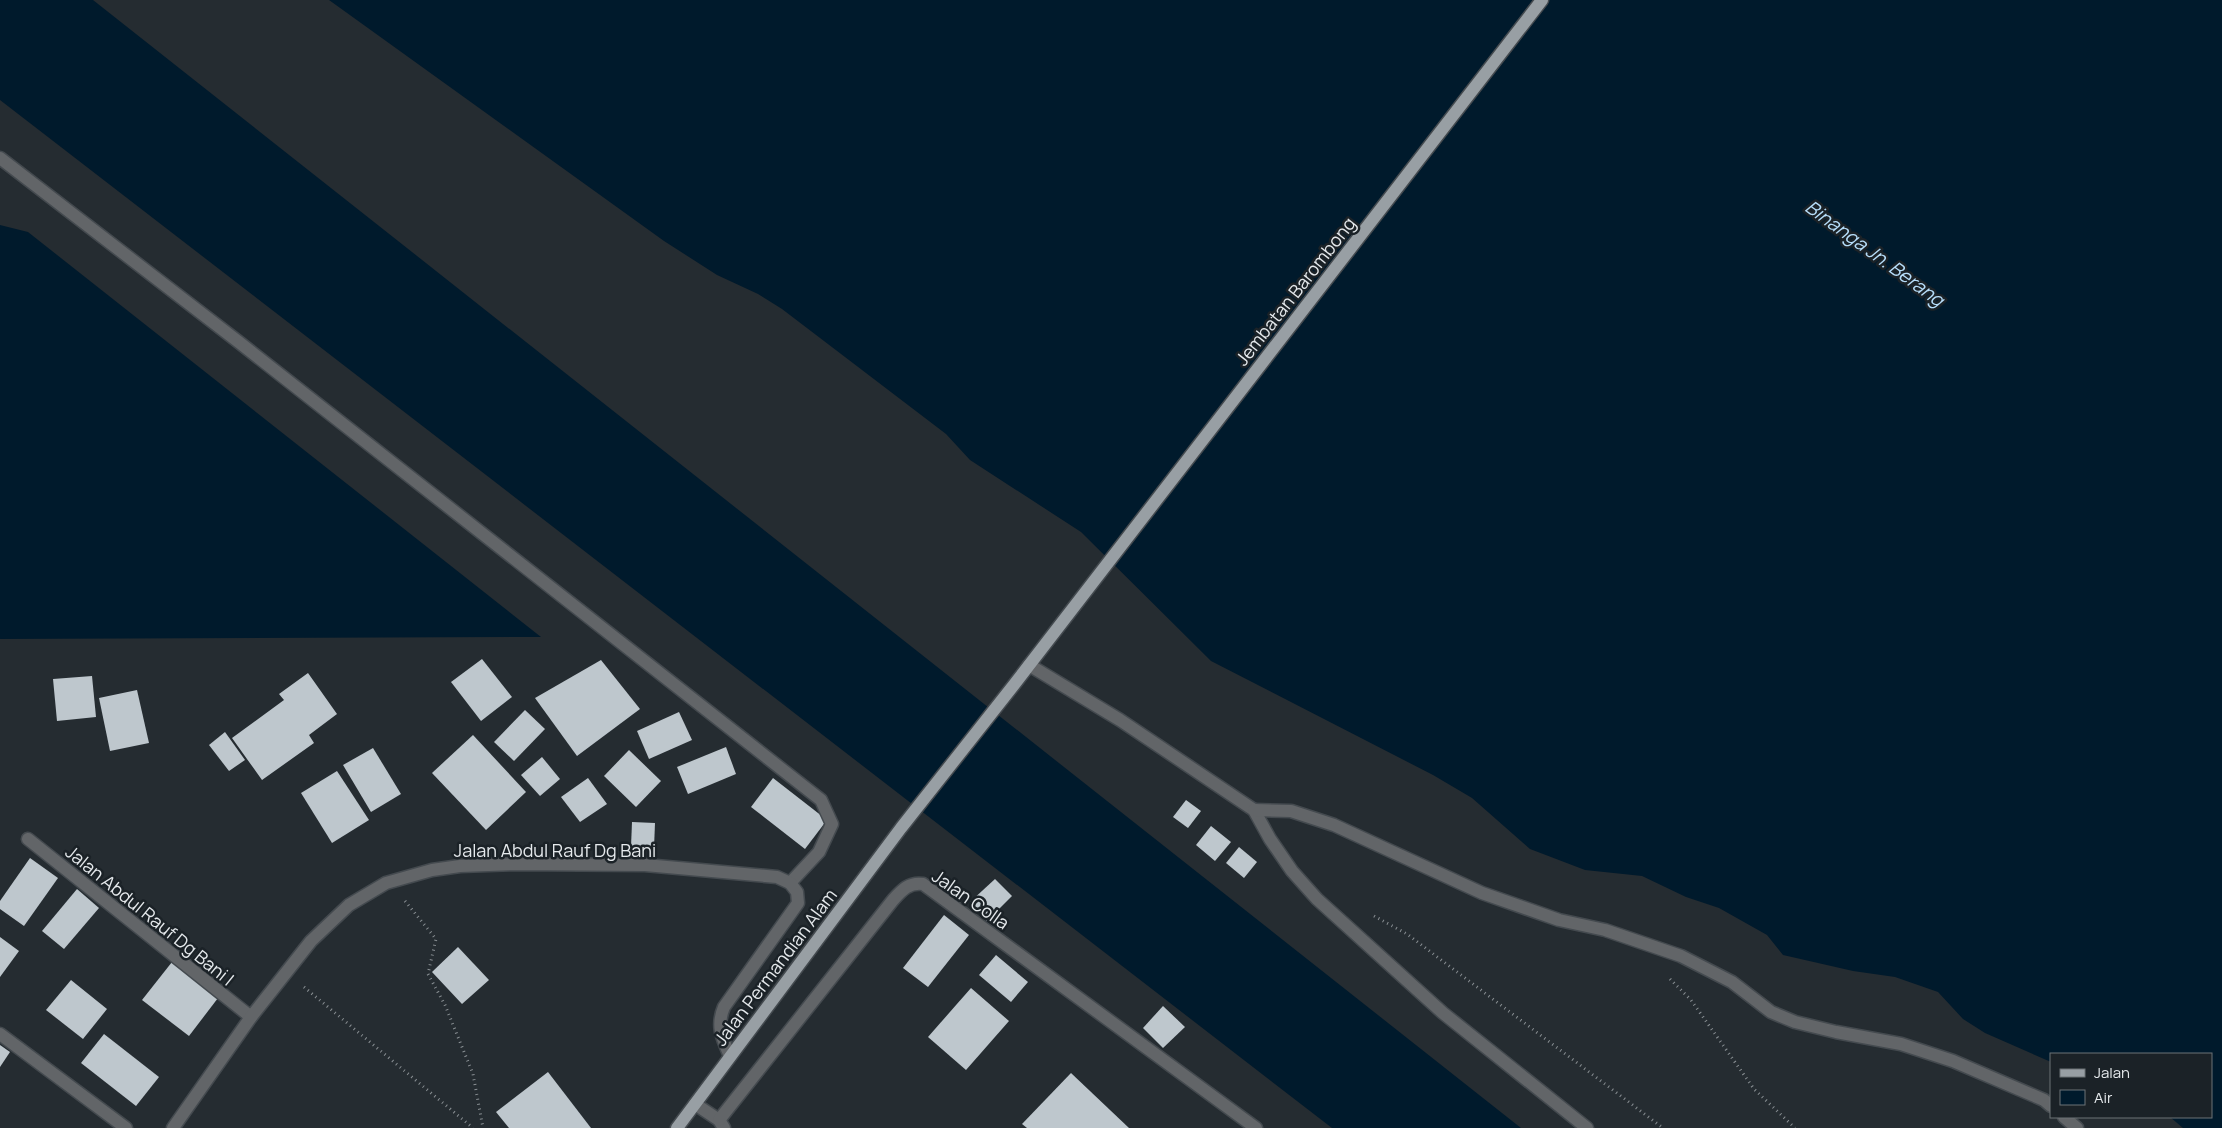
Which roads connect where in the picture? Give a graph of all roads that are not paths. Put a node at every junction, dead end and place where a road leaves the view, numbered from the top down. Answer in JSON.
{"nodes":[{"id":1,"x":1542,"y":0,"type":"edge"},
{"id":2,"x":0,"y":158,"type":"edge"},
{"id":3,"x":1029,"y":665,"type":"junction"},
{"id":4,"x":1013,"y":686,"type":"joint"},
{"id":5,"x":1254,"y":810,"type":"junction"},
{"id":6,"x":28,"y":839,"type":"dead end"},
{"id":7,"x":790,"y":883,"type":"junction"},
{"id":8,"x":251,"y":1017,"type":"junction"},
{"id":9,"x":0,"y":1034,"type":"edge"},
{"id":10,"x":730,"y":1056,"type":"junction"},
{"id":11,"x":695,"y":1104,"type":"junction"},
{"id":12,"x":2050,"y":1105,"type":"edge"},
{"id":13,"x":2065,"y":1118,"type":"edge"},
{"id":14,"x":721,"y":1124,"type":"edge"},
{"id":15,"x":126,"y":1128,"type":"edge"},
{"id":16,"x":173,"y":1128,"type":"edge"},
{"id":17,"x":677,"y":1128,"type":"edge"},
{"id":18,"x":1256,"y":1128,"type":"edge"},
{"id":19,"x":1587,"y":1128,"type":"edge"},
{"id":20,"x":2077,"y":1128,"type":"edge"}],
"edges":[{"from":1,"to":3,"type":"main road","name":"Jembatan Barombong"},
{"from":2,"to":7,"type":"street"},
{"from":3,"to":4,"type":"main road","name":"Jembatan Barombong"},
{"from":3,"to":5,"type":"street"},
{"from":4,"to":10,"type":"main road","name":"Jalan Permandian Alam"},
{"from":5,"to":12,"type":"street"},
{"from":5,"to":19,"type":"street"},
{"from":6,"to":8,"type":"street","name":"Jalan Abdul Rauf Dg Bani I"},
{"from":7,"to":8,"type":"street","name":"Jalan Abdul Rauf Dg Bani"},
{"from":7,"to":10,"type":"street"},
{"from":8,"to":16,"type":"street","name":"Jalan Abdul Rauf Dg Bani"},
{"from":9,"to":15,"type":"street"},
{"from":10,"to":11,"type":"main road","name":"Jalan Permandian Alam"},
{"from":11,"to":14,"type":"street"},
{"from":11,"to":17,"type":"main road","name":"Jalan Permandian Alam"},
{"from":13,"to":20,"type":"street"},
{"from":14,"to":18,"type":"street","name":"Jalan Colla"}]}
